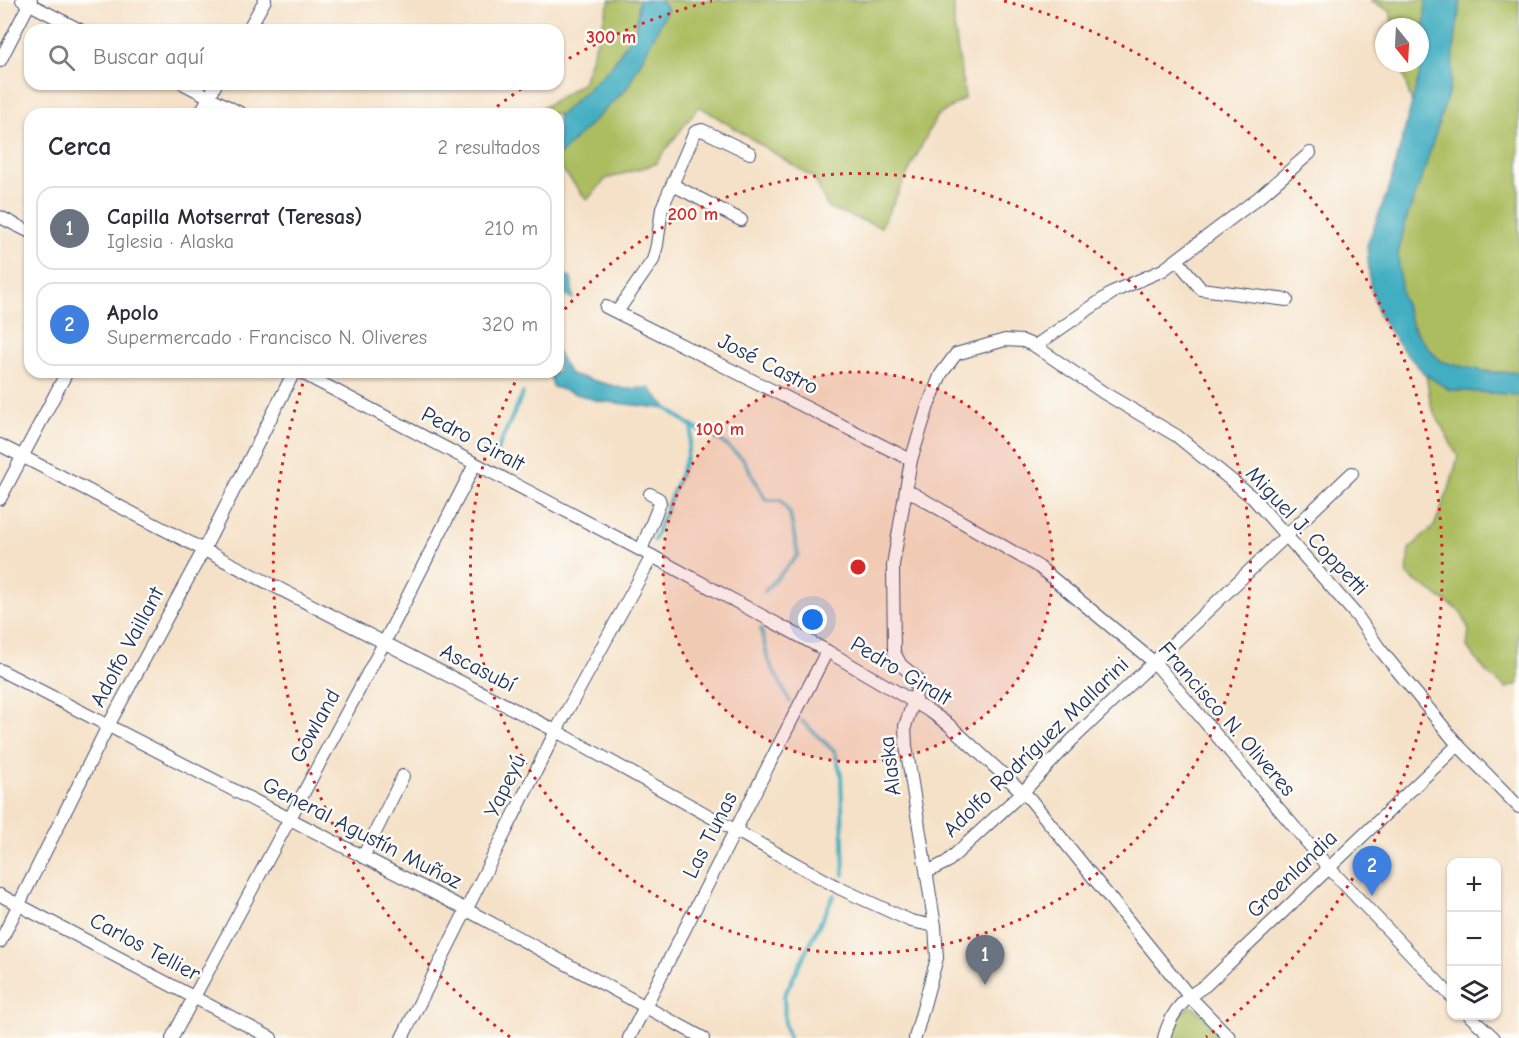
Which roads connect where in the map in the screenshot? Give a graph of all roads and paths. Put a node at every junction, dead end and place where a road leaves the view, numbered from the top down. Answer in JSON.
{"nodes":[{"id":1,"x":265,"y":0,"type":"edge"},
{"id":2,"x":27,"y":1,"type":"edge"},
{"id":3,"x":69,"y":24,"type":"edge"},
{"id":4,"x":251,"y":24,"type":"edge"},
{"id":5,"x":0,"y":61,"type":"edge"},
{"id":6,"x":196,"y":90,"type":"edge"},
{"id":7,"x":213,"y":90,"type":"edge"},
{"id":8,"x":209,"y":97,"type":"junction"},
{"id":9,"x":203,"y":108,"type":"edge"},
{"id":10,"x":230,"y":108,"type":"edge"},
{"id":11,"x":750,"y":153,"type":"dead end"},
{"id":12,"x":1310,"y":153,"type":"dead end"},
{"id":13,"x":673,"y":185,"type":"junction"},
{"id":14,"x":0,"y":217,"type":"edge"},
{"id":15,"x":741,"y":220,"type":"dead end"},
{"id":16,"x":24,"y":229,"type":"edge"},
{"id":17,"x":1177,"y":260,"type":"junction"},
{"id":18,"x":1287,"y":300,"type":"dead end"},
{"id":19,"x":981,"y":345,"type":"joint"},
{"id":20,"x":1035,"y":346,"type":"junction"},
{"id":21,"x":64,"y":378,"type":"edge"},
{"id":22,"x":291,"y":378,"type":"edge"},
{"id":23,"x":311,"y":378,"type":"edge"},
{"id":24,"x":0,"y":445,"type":"edge"},
{"id":25,"x":21,"y":458,"type":"junction"},
{"id":26,"x":911,"y":460,"type":"junction"},
{"id":27,"x":475,"y":464,"type":"junction"},
{"id":28,"x":1352,"y":473,"type":"dead end"},
{"id":29,"x":907,"y":490,"type":"junction"},
{"id":30,"x":650,"y":494,"type":"dead end"},
{"id":31,"x":0,"y":499,"type":"edge"},
{"id":32,"x":1287,"y":535,"type":"junction"},
{"id":33,"x":204,"y":549,"type":"junction"},
{"id":34,"x":646,"y":553,"type":"junction"},
{"id":35,"x":384,"y":643,"type":"junction"},
{"id":36,"x":827,"y":651,"type":"junction"},
{"id":37,"x":1155,"y":663,"type":"junction"},
{"id":38,"x":0,"y":670,"type":"edge"},
{"id":39,"x":913,"y":701,"type":"junction"},
{"id":40,"x":108,"y":726,"type":"junction"},
{"id":41,"x":556,"y":731,"type":"junction"},
{"id":42,"x":1458,"y":745,"type":"junction"},
{"id":43,"x":403,"y":776,"type":"dead end"},
{"id":44,"x":1023,"y":792,"type":"junction"},
{"id":45,"x":1519,"y":807,"type":"edge"},
{"id":46,"x":289,"y":819,"type":"junction"},
{"id":47,"x":736,"y":829,"type":"junction"},
{"id":48,"x":363,"y":857,"type":"junction"},
{"id":49,"x":1329,"y":868,"type":"junction"},
{"id":50,"x":927,"y":872,"type":"junction"},
{"id":51,"x":0,"y":895,"type":"edge"},
{"id":52,"x":20,"y":905,"type":"junction"},
{"id":53,"x":467,"y":910,"type":"junction"},
{"id":54,"x":935,"y":926,"type":"junction"},
{"id":55,"x":0,"y":942,"type":"edge"},
{"id":56,"x":1447,"y":992,"type":"edge"},
{"id":57,"x":193,"y":996,"type":"junction"},
{"id":58,"x":1189,"y":996,"type":"junction"},
{"id":59,"x":645,"y":1008,"type":"junction"},
{"id":60,"x":1474,"y":1020,"type":"edge"},
{"id":61,"x":172,"y":1038,"type":"edge"},
{"id":62,"x":271,"y":1038,"type":"edge"},
{"id":63,"x":402,"y":1038,"type":"edge"},
{"id":64,"x":629,"y":1038,"type":"edge"},
{"id":65,"x":703,"y":1038,"type":"edge"},
{"id":66,"x":915,"y":1038,"type":"edge"},
{"id":67,"x":1164,"y":1038,"type":"edge"},
{"id":68,"x":1230,"y":1038,"type":"edge"},
{"id":69,"x":1494,"y":1038,"type":"edge"}],
"edges":[{"from":1,"to":4,"type":"street"},
{"from":2,"to":3,"type":"street"},
{"from":2,"to":5,"type":"street"},
{"from":6,"to":8,"type":"street"},
{"from":7,"to":8,"type":"street"},
{"from":8,"to":9,"type":"street"},
{"from":8,"to":10,"type":"street"},
{"from":11,"to":13,"type":"street"},
{"from":12,"to":17,"type":"street"},
{"from":13,"to":15,"type":"street"},
{"from":13,"to":26,"type":"street","name":"José Castro"},
{"from":14,"to":16,"type":"street"},
{"from":17,"to":18,"type":"street"},
{"from":17,"to":20,"type":"street"},
{"from":19,"to":20,"type":"street","name":"Miguel J. Coppetti"},
{"from":19,"to":26,"type":"street","name":"Alaska"},
{"from":20,"to":32,"type":"street","name":"Miguel J. Coppetti"},
{"from":21,"to":25,"type":"street"},
{"from":22,"to":33,"type":"street","name":"Adolfo Vaillant"},
{"from":23,"to":27,"type":"street","name":"Pedro Giralt"},
{"from":24,"to":25,"type":"street","name":"Ascasubí"},
{"from":25,"to":31,"type":"street"},
{"from":25,"to":33,"type":"street","name":"Ascasubí"},
{"from":26,"to":29,"type":"street","name":"Alaska"},
{"from":27,"to":34,"type":"street","name":"Pedro Giralt"},
{"from":27,"to":35,"type":"street","name":"Gowland"},
{"from":28,"to":32,"type":"street","name":"Adolfo Rodríguez Mallarini"},
{"from":29,"to":37,"type":"street","name":"Francisco N. Oliveres"},
{"from":29,"to":39,"type":"street","name":"Alaska"},
{"from":30,"to":34,"type":"street","name":"Yapeyú"},
{"from":32,"to":37,"type":"street","name":"Adolfo Rodríguez Mallarini"},
{"from":32,"to":42,"type":"street","name":"Miguel J. Coppetti"},
{"from":33,"to":35,"type":"street","name":"Ascasubí"},
{"from":33,"to":40,"type":"street","name":"Adolfo Vaillant"},
{"from":34,"to":36,"type":"street","name":"Pedro Giralt"},
{"from":34,"to":41,"type":"street","name":"Yapeyú"},
{"from":35,"to":41,"type":"street","name":"Ascasubí"},
{"from":35,"to":46,"type":"street","name":"Gowland"},
{"from":36,"to":39,"type":"street","name":"Pedro Giralt"},
{"from":36,"to":47,"type":"street","name":"Las Tunas"},
{"from":37,"to":44,"type":"street","name":"Adolfo Rodríguez Mallarini"},
{"from":37,"to":49,"type":"street","name":"Francisco N. Oliveres"},
{"from":38,"to":40,"type":"street","name":"General Agustín Muñoz"},
{"from":39,"to":44,"type":"street","name":"Pedro Giralt"},
{"from":39,"to":50,"type":"street","name":"Alaska"},
{"from":40,"to":46,"type":"street","name":"General Agustín Muñoz"},
{"from":40,"to":52,"type":"street","name":"Adolfo Vaillant"},
{"from":41,"to":47,"type":"street","name":"Ascasubí"},
{"from":41,"to":53,"type":"street","name":"Yapeyú"},
{"from":42,"to":45,"type":"street","name":"Miguel J. Coppetti"},
{"from":42,"to":49,"type":"street","name":"Groenlandia"},
{"from":43,"to":48,"type":"street"},
{"from":44,"to":50,"type":"street","name":"Adolfo Rodríguez Mallarini"},
{"from":44,"to":58,"type":"street","name":"Pedro Giralt"},
{"from":46,"to":48,"type":"street","name":"General Agustín Muñoz"},
{"from":46,"to":57,"type":"street","name":"Gowland"},
{"from":47,"to":54,"type":"street","name":"Ascasubí"},
{"from":47,"to":59,"type":"street","name":"Las Tunas"},
{"from":48,"to":53,"type":"street","name":"General Agustín Muñoz"},
{"from":49,"to":56,"type":"street","name":"Francisco N. Oliveres"},
{"from":49,"to":58,"type":"street","name":"Groenlandia"},
{"from":50,"to":54,"type":"street","name":"Alaska"},
{"from":51,"to":52,"type":"street","name":"Carlos Tellier"},
{"from":52,"to":55,"type":"street","name":"Adolfo Vaillant"},
{"from":52,"to":57,"type":"street","name":"Carlos Tellier"},
{"from":53,"to":59,"type":"street","name":"General Agustín Muñoz"},
{"from":53,"to":63,"type":"street","name":"Yapeyú"},
{"from":54,"to":66,"type":"street","name":"Alaska"},
{"from":57,"to":61,"type":"street","name":"Gowland"},
{"from":57,"to":62,"type":"street","name":"Carlos Tellier"},
{"from":58,"to":67,"type":"street","name":"Groenlandia"},
{"from":58,"to":68,"type":"street","name":"Pedro Giralt"},
{"from":59,"to":64,"type":"street","name":"Las Tunas"},
{"from":59,"to":65,"type":"street","name":"General Agustín Muñoz"},
{"from":60,"to":69,"type":"street"}]}
